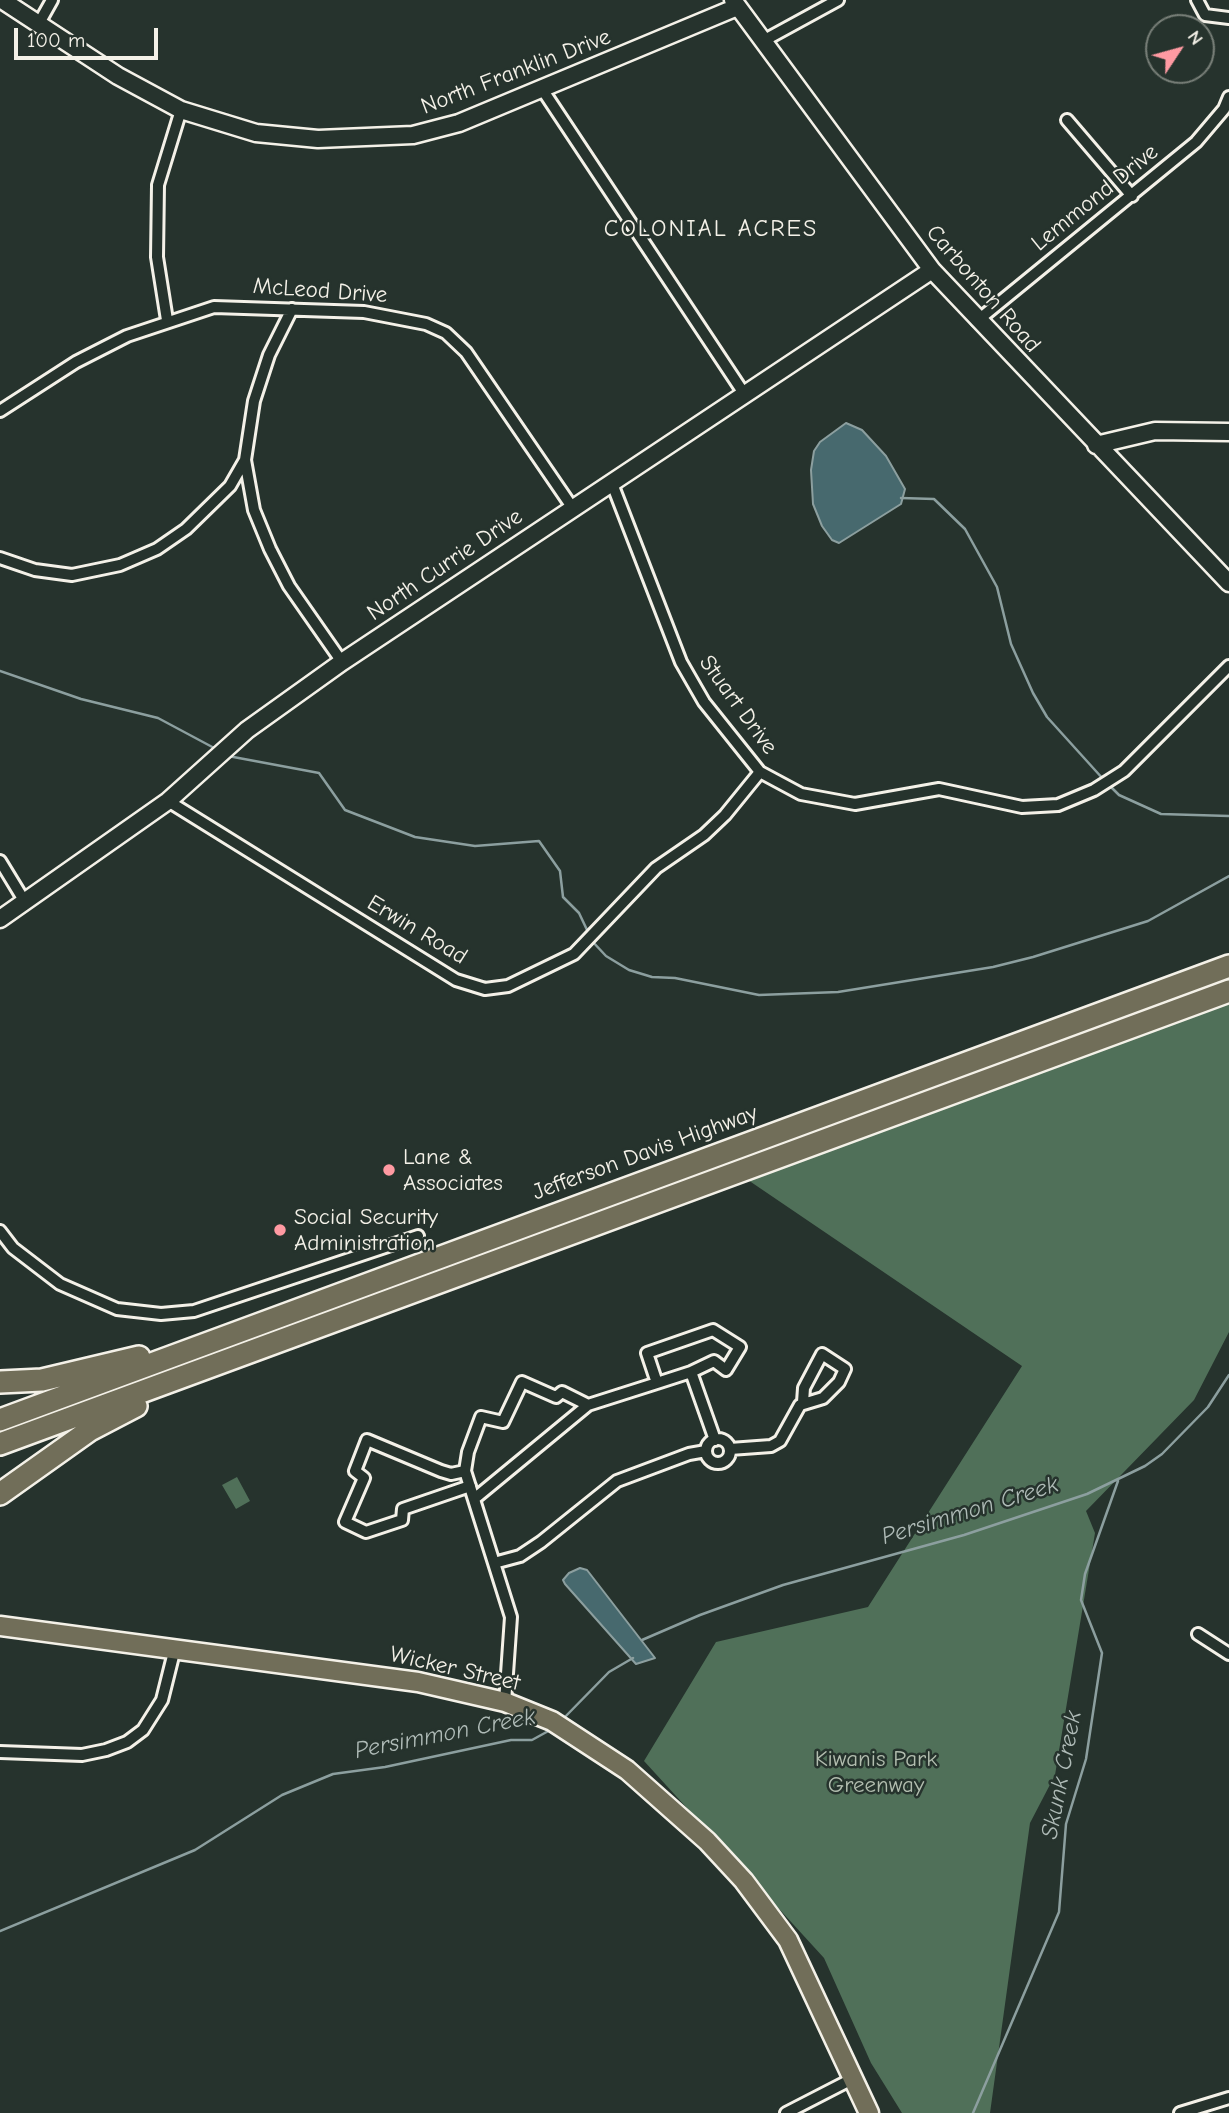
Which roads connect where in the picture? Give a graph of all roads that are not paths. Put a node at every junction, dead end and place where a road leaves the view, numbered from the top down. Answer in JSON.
{"nodes":[{"id":1,"x":2,"y":0,"type":"edge"},
{"id":2,"x":52,"y":0,"type":"edge"},
{"id":3,"x":838,"y":0,"type":"edge"},
{"id":4,"x":1197,"y":0,"type":"edge"},
{"id":5,"x":735,"y":4,"type":"edge"},
{"id":6,"x":1229,"y":18,"type":"edge"},
{"id":7,"x":38,"y":25,"type":"junction"},
{"id":8,"x":763,"y":41,"type":"junction"},
{"id":9,"x":542,"y":89,"type":"junction"},
{"id":10,"x":1229,"y":97,"type":"edge"},
{"id":11,"x":181,"y":110,"type":"junction"},
{"id":12,"x":1067,"y":120,"type":"dead end"},
{"id":13,"x":1132,"y":196,"type":"junction"},
{"id":14,"x":932,"y":270,"type":"junction"},
{"id":15,"x":292,"y":309,"type":"junction"},
{"id":16,"x":167,"y":320,"type":"junction"},
{"id":17,"x":977,"y":321,"type":"junction"},
{"id":18,"x":745,"y":395,"type":"junction"},
{"id":19,"x":0,"y":411,"type":"edge"},
{"id":20,"x":1229,"y":432,"type":"edge"},
{"id":21,"x":1096,"y":445,"type":"junction"},
{"id":22,"x":245,"y":460,"type":"junction"},
{"id":23,"x":611,"y":481,"type":"junction"},
{"id":24,"x":572,"y":507,"type":"junction"},
{"id":25,"x":0,"y":558,"type":"edge"},
{"id":26,"x":1229,"y":583,"type":"edge"},
{"id":27,"x":342,"y":662,"type":"junction"},
{"id":28,"x":1229,"y":666,"type":"edge"},
{"id":29,"x":760,"y":772,"type":"junction"},
{"id":30,"x":168,"y":801,"type":"junction"},
{"id":31,"x":0,"y":862,"type":"edge"},
{"id":32,"x":25,"y":902,"type":"junction"},
{"id":33,"x":0,"y":919,"type":"edge"},
{"id":34,"x":1229,"y":966,"type":"edge"},
{"id":35,"x":1229,"y":991,"type":"edge"},
{"id":36,"x":0,"y":1231,"type":"edge"},
{"id":37,"x":418,"y":1236,"type":"dead end"},
{"id":38,"x":240,"y":1332,"type":"junction"},
{"id":39,"x":219,"y":1364,"type":"junction"},
{"id":40,"x":691,"y":1373,"type":"junction"},
{"id":41,"x":0,"y":1382,"type":"edge"},
{"id":42,"x":657,"y":1383,"type":"junction"},
{"id":43,"x":803,"y":1402,"type":"junction"},
{"id":44,"x":588,"y":1405,"type":"junction"},
{"id":45,"x":0,"y":1420,"type":"edge"},
{"id":46,"x":715,"y":1440,"type":"junction"},
{"id":47,"x":0,"y":1444,"type":"edge"},
{"id":48,"x":730,"y":1449,"type":"junction"},
{"id":49,"x":706,"y":1451,"type":"junction"},
{"id":50,"x":465,"y":1471,"type":"junction"},
{"id":51,"x":470,"y":1486,"type":"junction"},
{"id":52,"x":0,"y":1494,"type":"edge"},
{"id":53,"x":474,"y":1499,"type":"junction"},
{"id":54,"x":494,"y":1563,"type":"junction"},
{"id":55,"x":0,"y":1626,"type":"edge"},
{"id":56,"x":1198,"y":1634,"type":"dead end"},
{"id":57,"x":174,"y":1652,"type":"junction"},
{"id":58,"x":1229,"y":1654,"type":"edge"},
{"id":59,"x":505,"y":1702,"type":"junction"},
{"id":60,"x":0,"y":1752,"type":"edge"},
{"id":61,"x":854,"y":2078,"type":"junction"},
{"id":62,"x":1229,"y":2098,"type":"edge"},
{"id":63,"x":786,"y":2113,"type":"edge"},
{"id":64,"x":869,"y":2113,"type":"edge"},
{"id":65,"x":1180,"y":2113,"type":"edge"}],
"edges":[{"from":1,"to":7,"type":"street","name":"North Franklin Drive"},
{"from":2,"to":7,"type":"street"},
{"from":3,"to":8,"type":"street"},
{"from":4,"to":6,"type":"street"},
{"from":5,"to":8,"type":"street","name":"Carbonton Road"},
{"from":5,"to":9,"type":"street","name":"North Franklin Drive"},
{"from":7,"to":11,"type":"street","name":"North Franklin Drive"},
{"from":8,"to":14,"type":"street","name":"Carbonton Road"},
{"from":9,"to":11,"type":"street","name":"North Franklin Drive"},
{"from":9,"to":18,"type":"street"},
{"from":10,"to":13,"type":"street","name":"Lemmond Drive"},
{"from":11,"to":16,"type":"street"},
{"from":12,"to":13,"type":"street"},
{"from":13,"to":17,"type":"street","name":"Lemmond Drive"},
{"from":14,"to":17,"type":"street","name":"Carbonton Road"},
{"from":14,"to":18,"type":"street","name":"North Currie Drive"},
{"from":15,"to":16,"type":"street","name":"McLeod Drive"},
{"from":15,"to":22,"type":"street"},
{"from":15,"to":24,"type":"street","name":"McLeod Drive"},
{"from":16,"to":19,"type":"street","name":"McLeod Drive"},
{"from":17,"to":21,"type":"street","name":"Carbonton Road"},
{"from":18,"to":23,"type":"street","name":"North Currie Drive"},
{"from":20,"to":21,"type":"street"},
{"from":21,"to":26,"type":"street","name":"Carbonton Road"},
{"from":22,"to":25,"type":"street"},
{"from":22,"to":27,"type":"street"},
{"from":23,"to":24,"type":"street","name":"North Currie Drive"},
{"from":23,"to":29,"type":"street","name":"Stuart Drive"},
{"from":24,"to":27,"type":"street","name":"North Currie Drive"},
{"from":27,"to":30,"type":"street","name":"North Currie Drive"},
{"from":28,"to":29,"type":"street","name":"Stuart Drive"},
{"from":29,"to":30,"type":"street","name":"Erwin Road"},
{"from":30,"to":32,"type":"street","name":"North Currie Drive"},
{"from":31,"to":32,"type":"street"},
{"from":32,"to":33,"type":"street","name":"North Currie Drive"},
{"from":34,"to":38,"type":"highway","name":"Jefferson Davis Highway"},
{"from":35,"to":39,"type":"highway"},
{"from":36,"to":37,"type":"street"},
{"from":38,"to":41,"type":"highway"},
{"from":38,"to":45,"type":"highway","name":"Jefferson Davis Highway"},
{"from":39,"to":47,"type":"highway"},
{"from":39,"to":52,"type":"highway"},
{"from":40,"to":42,"type":"street"},
{"from":40,"to":42,"type":"street"},
{"from":40,"to":46,"type":"street"},
{"from":42,"to":44,"type":"street"},
{"from":43,"to":43,"type":"street"},
{"from":43,"to":48,"type":"street"},
{"from":44,"to":50,"type":"street"},
{"from":44,"to":53,"type":"street"},
{"from":46,"to":48,"type":"street"},
{"from":46,"to":49,"type":"street"},
{"from":48,"to":49,"type":"street"},
{"from":49,"to":54,"type":"street"},
{"from":50,"to":51,"type":"street"},
{"from":50,"to":51,"type":"street"},
{"from":51,"to":53,"type":"street"},
{"from":53,"to":54,"type":"street"},
{"from":54,"to":59,"type":"street"},
{"from":55,"to":57,"type":"main road","name":"Wicker Street"},
{"from":56,"to":58,"type":"street"},
{"from":57,"to":59,"type":"main road","name":"Wicker Street"},
{"from":57,"to":60,"type":"street"},
{"from":59,"to":61,"type":"main road","name":"Wicker Street"},
{"from":61,"to":63,"type":"street"},
{"from":61,"to":64,"type":"main road","name":"Wicker Street"},
{"from":62,"to":65,"type":"street"}]}
